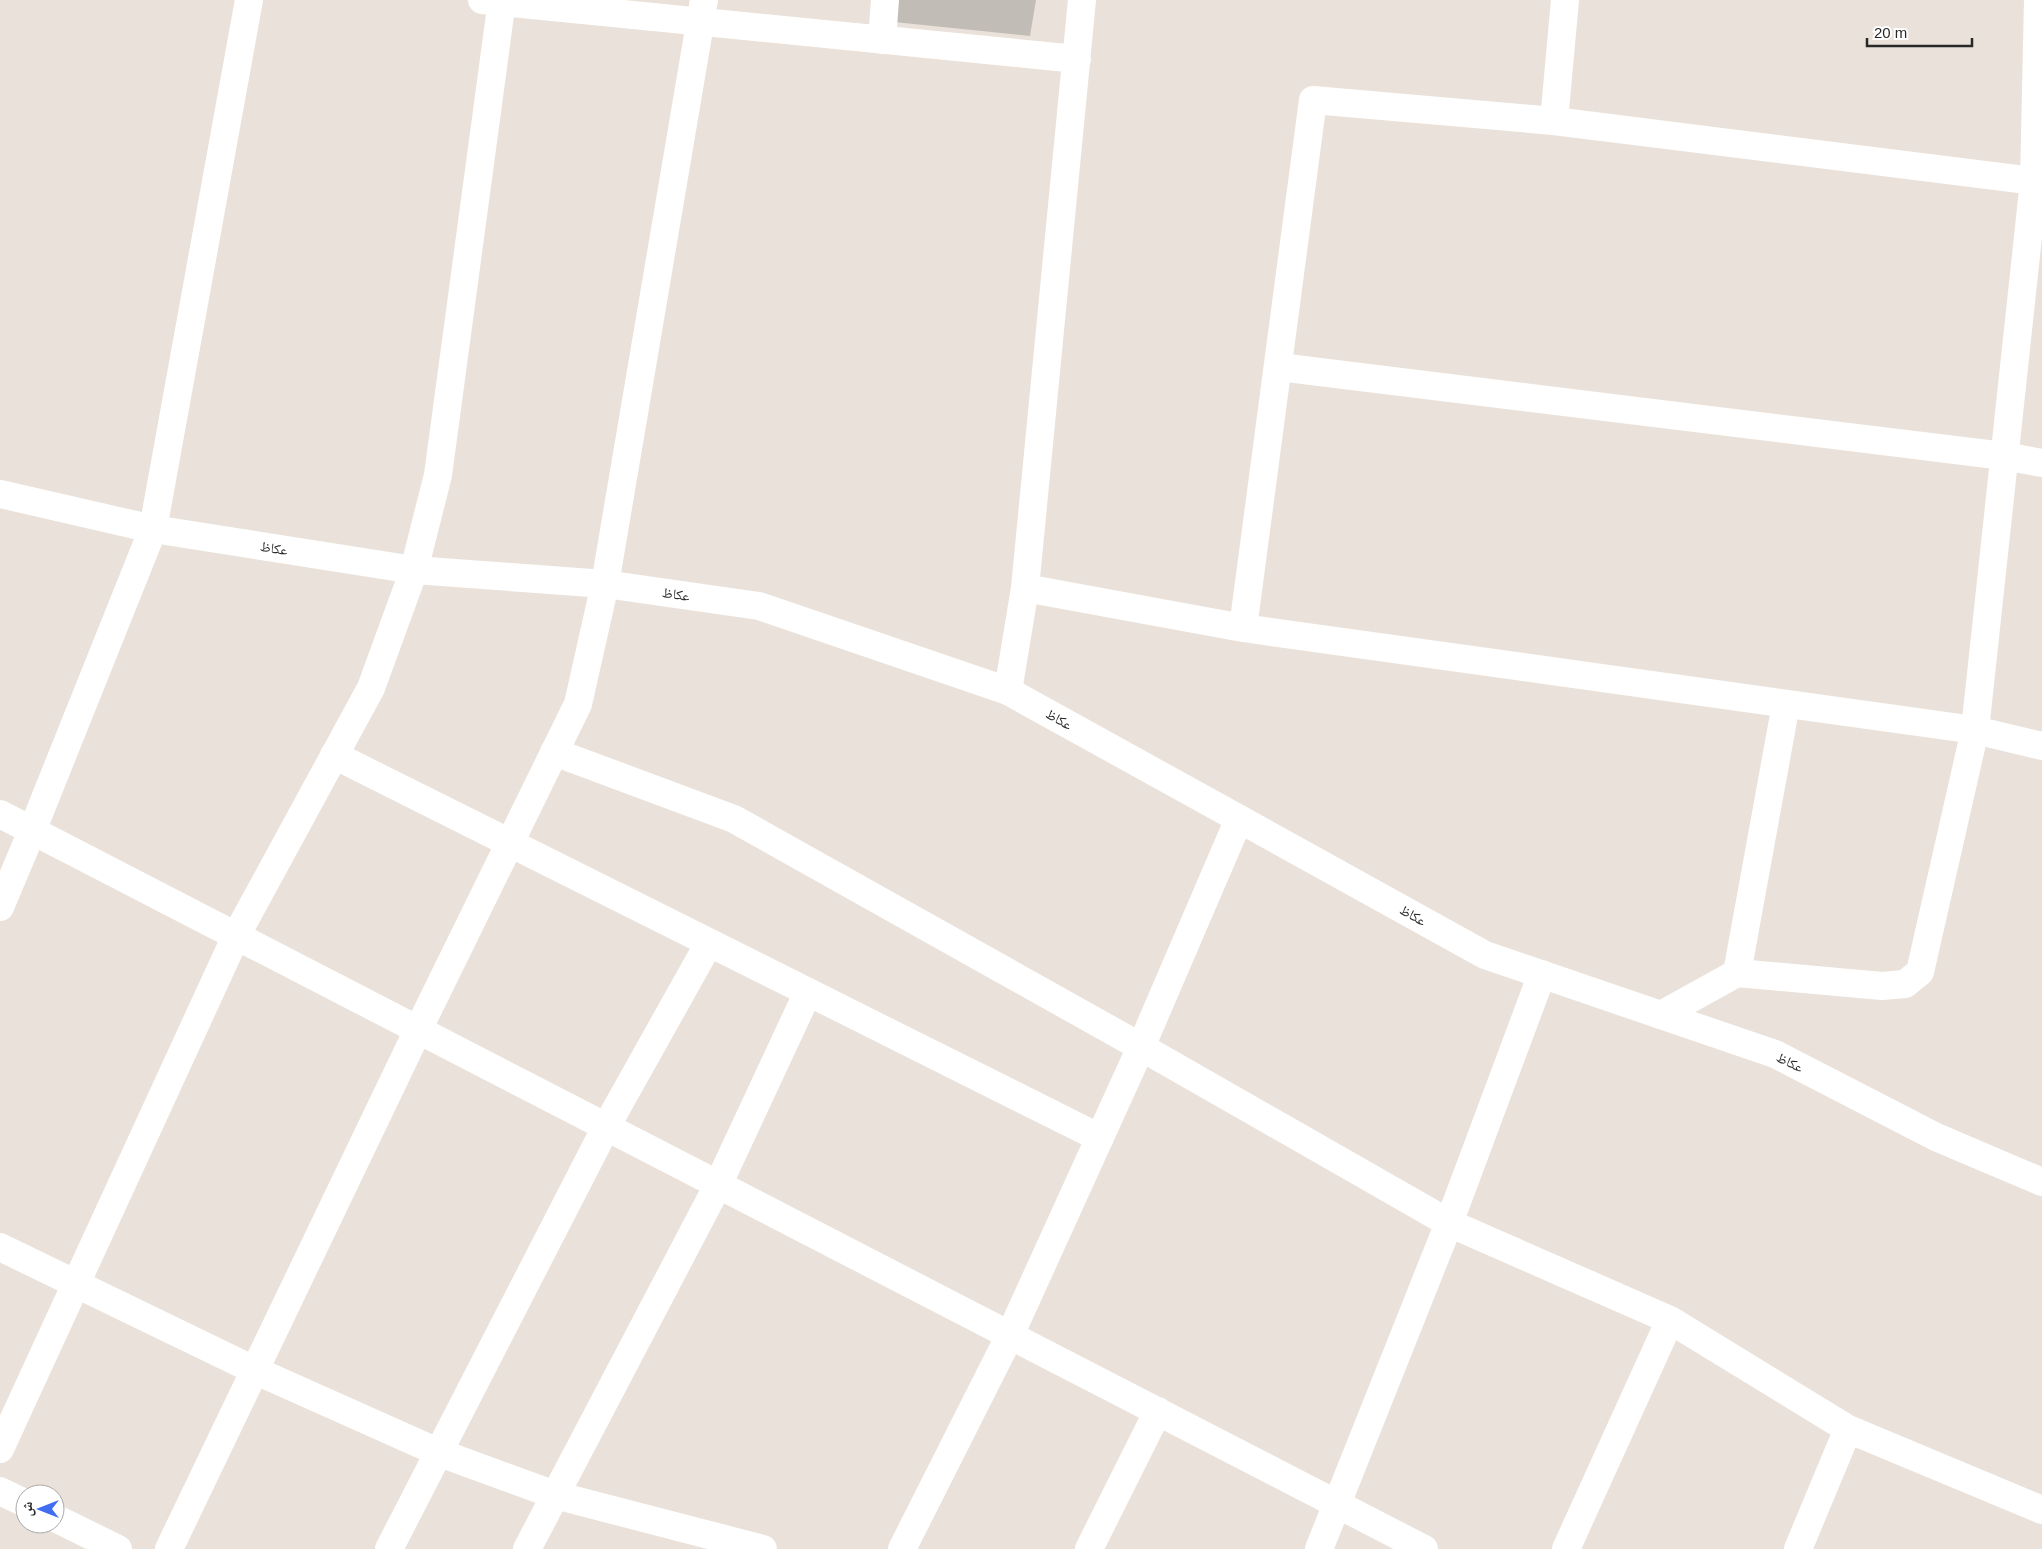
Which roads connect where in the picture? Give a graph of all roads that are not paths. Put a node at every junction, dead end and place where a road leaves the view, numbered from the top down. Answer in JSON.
{"nodes":[{"id":1,"x":250,"y":0,"type":"edge"},
{"id":2,"x":885,"y":0,"type":"edge"},
{"id":3,"x":1082,"y":0,"type":"edge"},
{"id":4,"x":1565,"y":0,"type":"edge"},
{"id":5,"x":2038,"y":0,"type":"edge"},
{"id":6,"x":495,"y":1,"type":"edge"},
{"id":7,"x":703,"y":11,"type":"edge"},
{"id":8,"x":882,"y":40,"type":"junction"},
{"id":9,"x":1077,"y":59,"type":"junction"},
{"id":10,"x":1554,"y":121,"type":"junction"},
{"id":11,"x":2038,"y":181,"type":"edge"},
{"id":12,"x":1279,"y":367,"type":"junction"},
{"id":13,"x":2004,"y":456,"type":"junction"},
{"id":14,"x":2042,"y":463,"type":"edge"},
{"id":15,"x":0,"y":494,"type":"edge"},
{"id":16,"x":153,"y":529,"type":"junction"},
{"id":17,"x":414,"y":570,"type":"junction"},
{"id":18,"x":605,"y":584,"type":"junction"},
{"id":19,"x":1025,"y":588,"type":"junction"},
{"id":20,"x":1243,"y":628,"type":"junction"},
{"id":21,"x":1008,"y":691,"type":"junction"},
{"id":22,"x":1786,"y":704,"type":"junction"},
{"id":23,"x":1975,"y":730,"type":"junction"},
{"id":24,"x":2042,"y":746,"type":"edge"},
{"id":25,"x":554,"y":752,"type":"junction"},
{"id":26,"x":334,"y":755,"type":"junction"},
{"id":27,"x":0,"y":814,"type":"edge"},
{"id":28,"x":1239,"y":819,"type":"junction"},
{"id":29,"x":32,"y":831,"type":"junction"},
{"id":30,"x":510,"y":843,"type":"junction"},
{"id":31,"x":0,"y":907,"type":"edge"},
{"id":32,"x":236,"y":936,"type":"junction"},
{"id":33,"x":709,"y":943,"type":"junction"},
{"id":34,"x":1737,"y":973,"type":"junction"},
{"id":35,"x":1542,"y":974,"type":"junction"},
{"id":36,"x":808,"y":992,"type":"junction"},
{"id":37,"x":1661,"y":1015,"type":"junction"},
{"id":38,"x":418,"y":1030,"type":"junction"},
{"id":39,"x":1141,"y":1047,"type":"junction"},
{"id":40,"x":606,"y":1127,"type":"junction"},
{"id":41,"x":1100,"y":1138,"type":"junction"},
{"id":42,"x":2042,"y":1182,"type":"edge"},
{"id":43,"x":718,"y":1184,"type":"junction"},
{"id":44,"x":1449,"y":1223,"type":"junction"},
{"id":45,"x":0,"y":1247,"type":"edge"},
{"id":46,"x":75,"y":1285,"type":"junction"},
{"id":47,"x":1670,"y":1320,"type":"junction"},
{"id":48,"x":1010,"y":1335,"type":"junction"},
{"id":49,"x":254,"y":1370,"type":"junction"},
{"id":50,"x":1158,"y":1412,"type":"junction"},
{"id":51,"x":1848,"y":1429,"type":"junction"},
{"id":52,"x":0,"y":1449,"type":"edge"},
{"id":53,"x":440,"y":1453,"type":"junction"},
{"id":54,"x":0,"y":1491,"type":"edge"},
{"id":55,"x":555,"y":1495,"type":"junction"},
{"id":56,"x":15,"y":1499,"type":"edge"},
{"id":57,"x":2039,"y":1503,"type":"edge"},
{"id":58,"x":1338,"y":1504,"type":"junction"},
{"id":59,"x":65,"y":1523,"type":"edge"},
{"id":60,"x":118,"y":1549,"type":"edge"},
{"id":61,"x":169,"y":1549,"type":"edge"},
{"id":62,"x":389,"y":1549,"type":"edge"},
{"id":63,"x":527,"y":1549,"type":"edge"},
{"id":64,"x":763,"y":1549,"type":"edge"},
{"id":65,"x":902,"y":1549,"type":"edge"},
{"id":66,"x":1089,"y":1549,"type":"edge"},
{"id":67,"x":1319,"y":1549,"type":"edge"},
{"id":68,"x":1424,"y":1549,"type":"edge"},
{"id":69,"x":1566,"y":1549,"type":"edge"},
{"id":70,"x":1798,"y":1549,"type":"edge"}],
"edges":[{"from":1,"to":16,"type":"street"},
{"from":2,"to":8,"type":"street"},
{"from":3,"to":9,"type":"street"},
{"from":4,"to":10,"type":"street"},
{"from":5,"to":11,"type":"street"},
{"from":6,"to":7,"type":"street"},
{"from":6,"to":17,"type":"street"},
{"from":7,"to":8,"type":"street"},
{"from":7,"to":18,"type":"street"},
{"from":8,"to":9,"type":"street"},
{"from":9,"to":19,"type":"street"},
{"from":10,"to":11,"type":"street"},
{"from":10,"to":12,"type":"street"},
{"from":11,"to":13,"type":"street"},
{"from":12,"to":13,"type":"street"},
{"from":12,"to":20,"type":"street"},
{"from":13,"to":14,"type":"street"},
{"from":13,"to":23,"type":"street"},
{"from":15,"to":16,"type":"street","name":"عكاظ"},
{"from":16,"to":17,"type":"street","name":"عكاظ"},
{"from":16,"to":29,"type":"street"},
{"from":17,"to":18,"type":"street","name":"عكاظ"},
{"from":17,"to":26,"type":"street"},
{"from":18,"to":21,"type":"street","name":"عكاظ"},
{"from":18,"to":25,"type":"street"},
{"from":19,"to":20,"type":"street"},
{"from":19,"to":21,"type":"street"},
{"from":20,"to":22,"type":"street"},
{"from":21,"to":28,"type":"street","name":"عكاظ"},
{"from":22,"to":23,"type":"street"},
{"from":22,"to":34,"type":"street"},
{"from":23,"to":24,"type":"street"},
{"from":23,"to":34,"type":"street"},
{"from":25,"to":30,"type":"street"},
{"from":25,"to":39,"type":"street"},
{"from":26,"to":30,"type":"street"},
{"from":26,"to":32,"type":"street"},
{"from":27,"to":29,"type":"street"},
{"from":28,"to":35,"type":"street","name":"عكاظ"},
{"from":28,"to":39,"type":"street"},
{"from":29,"to":31,"type":"street"},
{"from":29,"to":32,"type":"street"},
{"from":30,"to":33,"type":"street"},
{"from":30,"to":38,"type":"street"},
{"from":32,"to":38,"type":"street"},
{"from":32,"to":46,"type":"street"},
{"from":33,"to":36,"type":"street"},
{"from":33,"to":40,"type":"street"},
{"from":34,"to":37,"type":"street"},
{"from":35,"to":37,"type":"street","name":"عكاظ"},
{"from":35,"to":44,"type":"street"},
{"from":36,"to":41,"type":"street"},
{"from":36,"to":43,"type":"street"},
{"from":37,"to":42,"type":"street","name":"عكاظ"},
{"from":38,"to":40,"type":"street"},
{"from":38,"to":49,"type":"street"},
{"from":39,"to":41,"type":"street"},
{"from":39,"to":44,"type":"street"},
{"from":40,"to":43,"type":"street"},
{"from":40,"to":53,"type":"street"},
{"from":41,"to":48,"type":"street"},
{"from":43,"to":48,"type":"street"},
{"from":43,"to":55,"type":"street"},
{"from":44,"to":47,"type":"street"},
{"from":44,"to":58,"type":"street"},
{"from":45,"to":46,"type":"street"},
{"from":46,"to":49,"type":"street"},
{"from":46,"to":52,"type":"street"},
{"from":47,"to":51,"type":"street"},
{"from":47,"to":69,"type":"street"},
{"from":48,"to":50,"type":"street"},
{"from":48,"to":65,"type":"street"},
{"from":49,"to":53,"type":"street"},
{"from":49,"to":61,"type":"street"},
{"from":50,"to":58,"type":"street"},
{"from":50,"to":66,"type":"street"},
{"from":51,"to":57,"type":"street"},
{"from":51,"to":70,"type":"street"},
{"from":53,"to":55,"type":"street"},
{"from":53,"to":62,"type":"street"},
{"from":54,"to":56,"type":"street"},
{"from":55,"to":63,"type":"street"},
{"from":55,"to":64,"type":"street"},
{"from":58,"to":67,"type":"street"},
{"from":58,"to":68,"type":"street"},
{"from":59,"to":60,"type":"street"}]}
